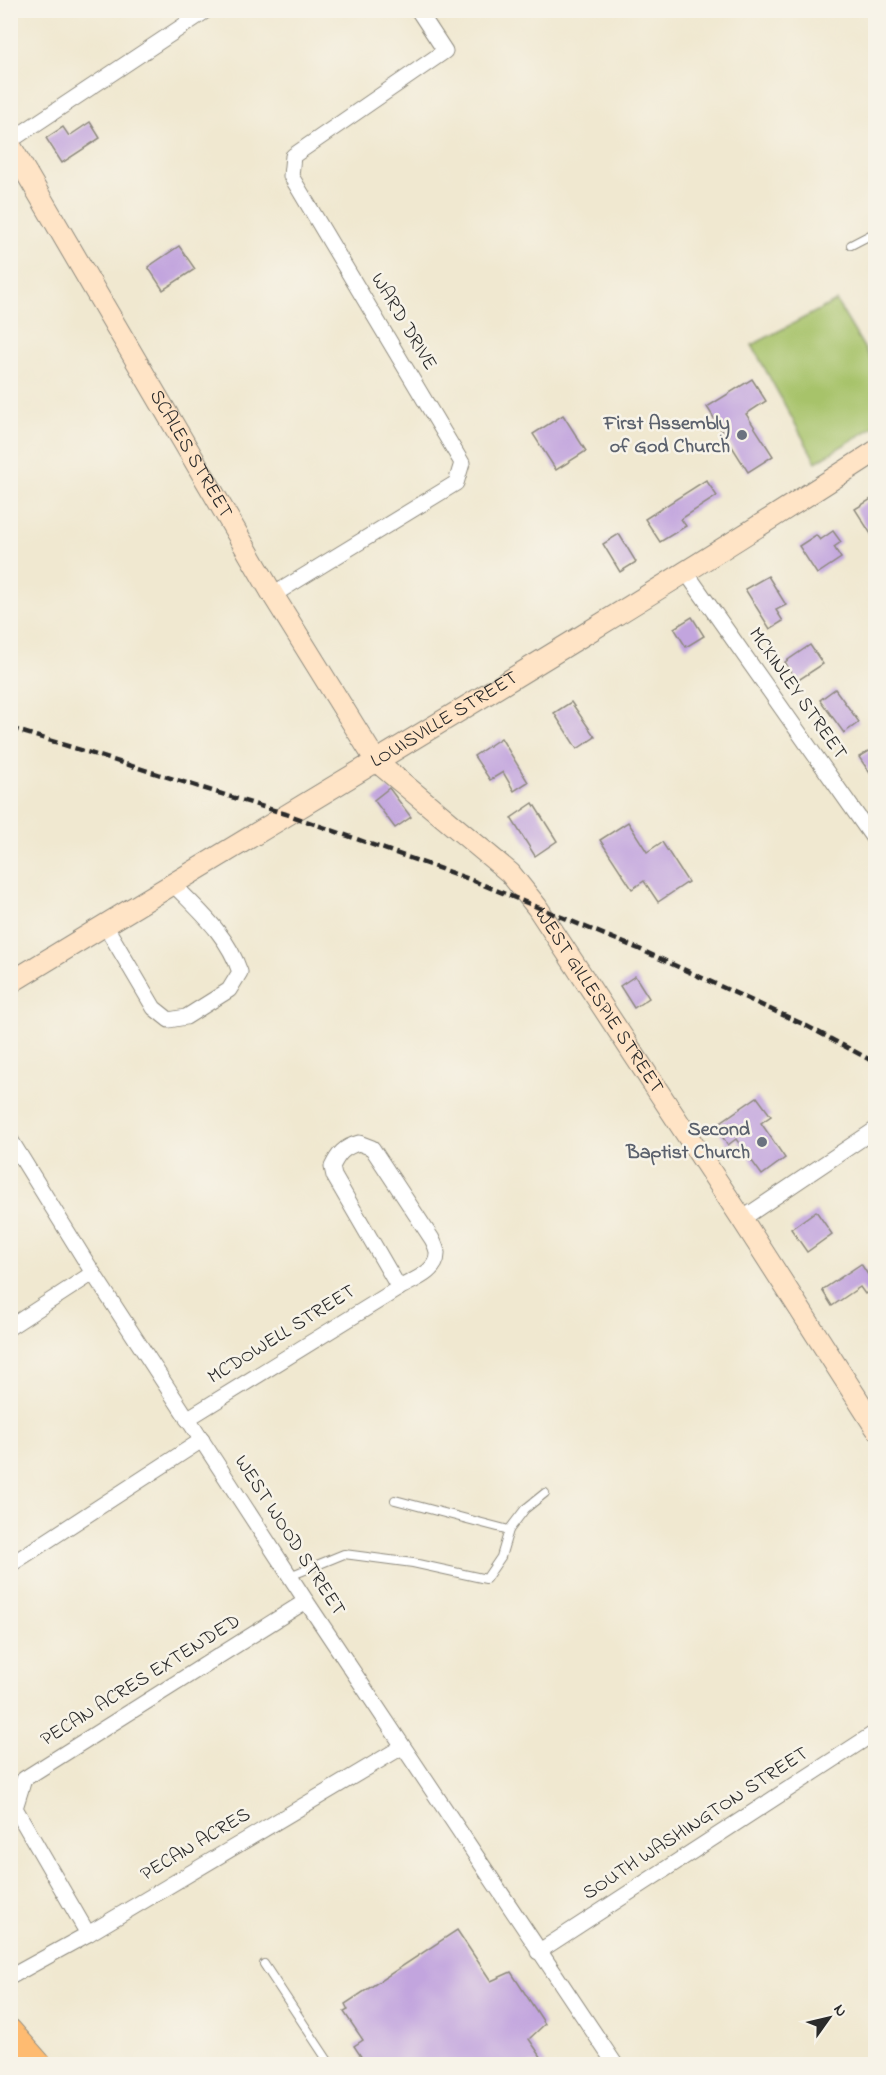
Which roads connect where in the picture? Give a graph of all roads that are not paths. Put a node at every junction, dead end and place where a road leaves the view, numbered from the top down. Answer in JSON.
{"nodes":[{"id":1,"x":207,"y":10,"type":"edge"},
{"id":2,"x":418,"y":10,"type":"edge"},
{"id":3,"x":870,"y":10,"type":"edge"},
{"id":4,"x":876,"y":18,"type":"edge"},
{"id":5,"x":10,"y":143,"type":"edge"},
{"id":6,"x":876,"y":232,"type":"edge"},
{"id":7,"x":851,"y":245,"type":"dead end"},
{"id":8,"x":876,"y":451,"type":"edge"},
{"id":9,"x":685,"y":571,"type":"junction"},
{"id":10,"x":273,"y":595,"type":"junction"},
{"id":11,"x":376,"y":761,"type":"junction"},
{"id":12,"x":876,"y":842,"type":"edge"},
{"id":13,"x":173,"y":884,"type":"junction"},
{"id":14,"x":105,"y":925,"type":"junction"},
{"id":15,"x":10,"y":983,"type":"edge"},
{"id":16,"x":876,"y":1129,"type":"edge"},
{"id":17,"x":10,"y":1139,"type":"edge"},
{"id":18,"x":742,"y":1219,"type":"junction"},
{"id":19,"x":93,"y":1273,"type":"junction"},
{"id":20,"x":399,"y":1288,"type":"junction"},
{"id":21,"x":10,"y":1327,"type":"edge"},
{"id":22,"x":187,"y":1419,"type":"junction"},
{"id":23,"x":874,"y":1423,"type":"edge"},
{"id":24,"x":202,"y":1440,"type":"junction"},
{"id":25,"x":544,"y":1493,"type":"dead end"},
{"id":26,"x":395,"y":1500,"type":"dead end"},
{"id":27,"x":509,"y":1530,"type":"junction"},
{"id":28,"x":10,"y":1565,"type":"edge"},
{"id":29,"x":290,"y":1576,"type":"junction"},
{"id":30,"x":306,"y":1601,"type":"junction"},
{"id":31,"x":876,"y":1732,"type":"edge"},
{"id":32,"x":402,"y":1747,"type":"junction"},
{"id":33,"x":88,"y":1934,"type":"junction"},
{"id":34,"x":538,"y":1952,"type":"junction"},
{"id":35,"x":264,"y":1964,"type":"dead end"},
{"id":36,"x":10,"y":1977,"type":"edge"},
{"id":37,"x":10,"y":2031,"type":"edge"},
{"id":38,"x":39,"y":2064,"type":"edge"},
{"id":39,"x":330,"y":2064,"type":"edge"},
{"id":40,"x":615,"y":2064,"type":"edge"}],
"edges":[{"from":1,"to":5,"type":"street"},
{"from":2,"to":10,"type":"street","name":"WARD DRIVE"},
{"from":3,"to":4,"type":"lane"},
{"from":5,"to":10,"type":"street","name":"SCALES STREET"},
{"from":6,"to":7,"type":"lane"},
{"from":8,"to":9,"type":"street","name":"LOUISVILLE STREET"},
{"from":9,"to":11,"type":"street","name":"LOUISVILLE STREET"},
{"from":9,"to":12,"type":"street","name":"MCKINLEY STREET"},
{"from":10,"to":11,"type":"street","name":"SCALES STREET"},
{"from":11,"to":13,"type":"street","name":"LOUISVILLE STREET"},
{"from":11,"to":18,"type":"street","name":"WEST GILLESPIE STREET"},
{"from":13,"to":14,"type":"street","name":"LOUISVILLE STREET"},
{"from":13,"to":14,"type":"street"},
{"from":14,"to":15,"type":"street","name":"LOUISVILLE STREET"},
{"from":16,"to":18,"type":"street"},
{"from":17,"to":19,"type":"street","name":"WEST WOOD STREET"},
{"from":18,"to":23,"type":"street","name":"WEST GILLESPIE STREET"},
{"from":19,"to":21,"type":"street"},
{"from":19,"to":22,"type":"street","name":"WEST WOOD STREET"},
{"from":20,"to":20,"type":"street","name":"MCDOWELL STREET"},
{"from":20,"to":22,"type":"street","name":"MCDOWELL STREET"},
{"from":22,"to":24,"type":"street","name":"WEST WOOD STREET"},
{"from":24,"to":28,"type":"street"},
{"from":24,"to":29,"type":"street","name":"WEST WOOD STREET"},
{"from":25,"to":27,"type":"lane"},
{"from":26,"to":27,"type":"lane"},
{"from":27,"to":29,"type":"lane"},
{"from":29,"to":30,"type":"street","name":"WEST WOOD STREET"},
{"from":30,"to":32,"type":"street","name":"WEST WOOD STREET"},
{"from":30,"to":33,"type":"street","name":"PECAN ACRES EXTENDED"},
{"from":31,"to":34,"type":"street","name":"SOUTH WASHINGTON STREET"},
{"from":32,"to":33,"type":"street","name":"PECAN ACRES"},
{"from":32,"to":34,"type":"street","name":"WEST WOOD STREET"},
{"from":33,"to":36,"type":"street","name":"PECAN ACRES"},
{"from":34,"to":40,"type":"street","name":"WEST WOOD STREET"},
{"from":35,"to":39,"type":"lane"},
{"from":37,"to":38,"type":"main road"}]}
